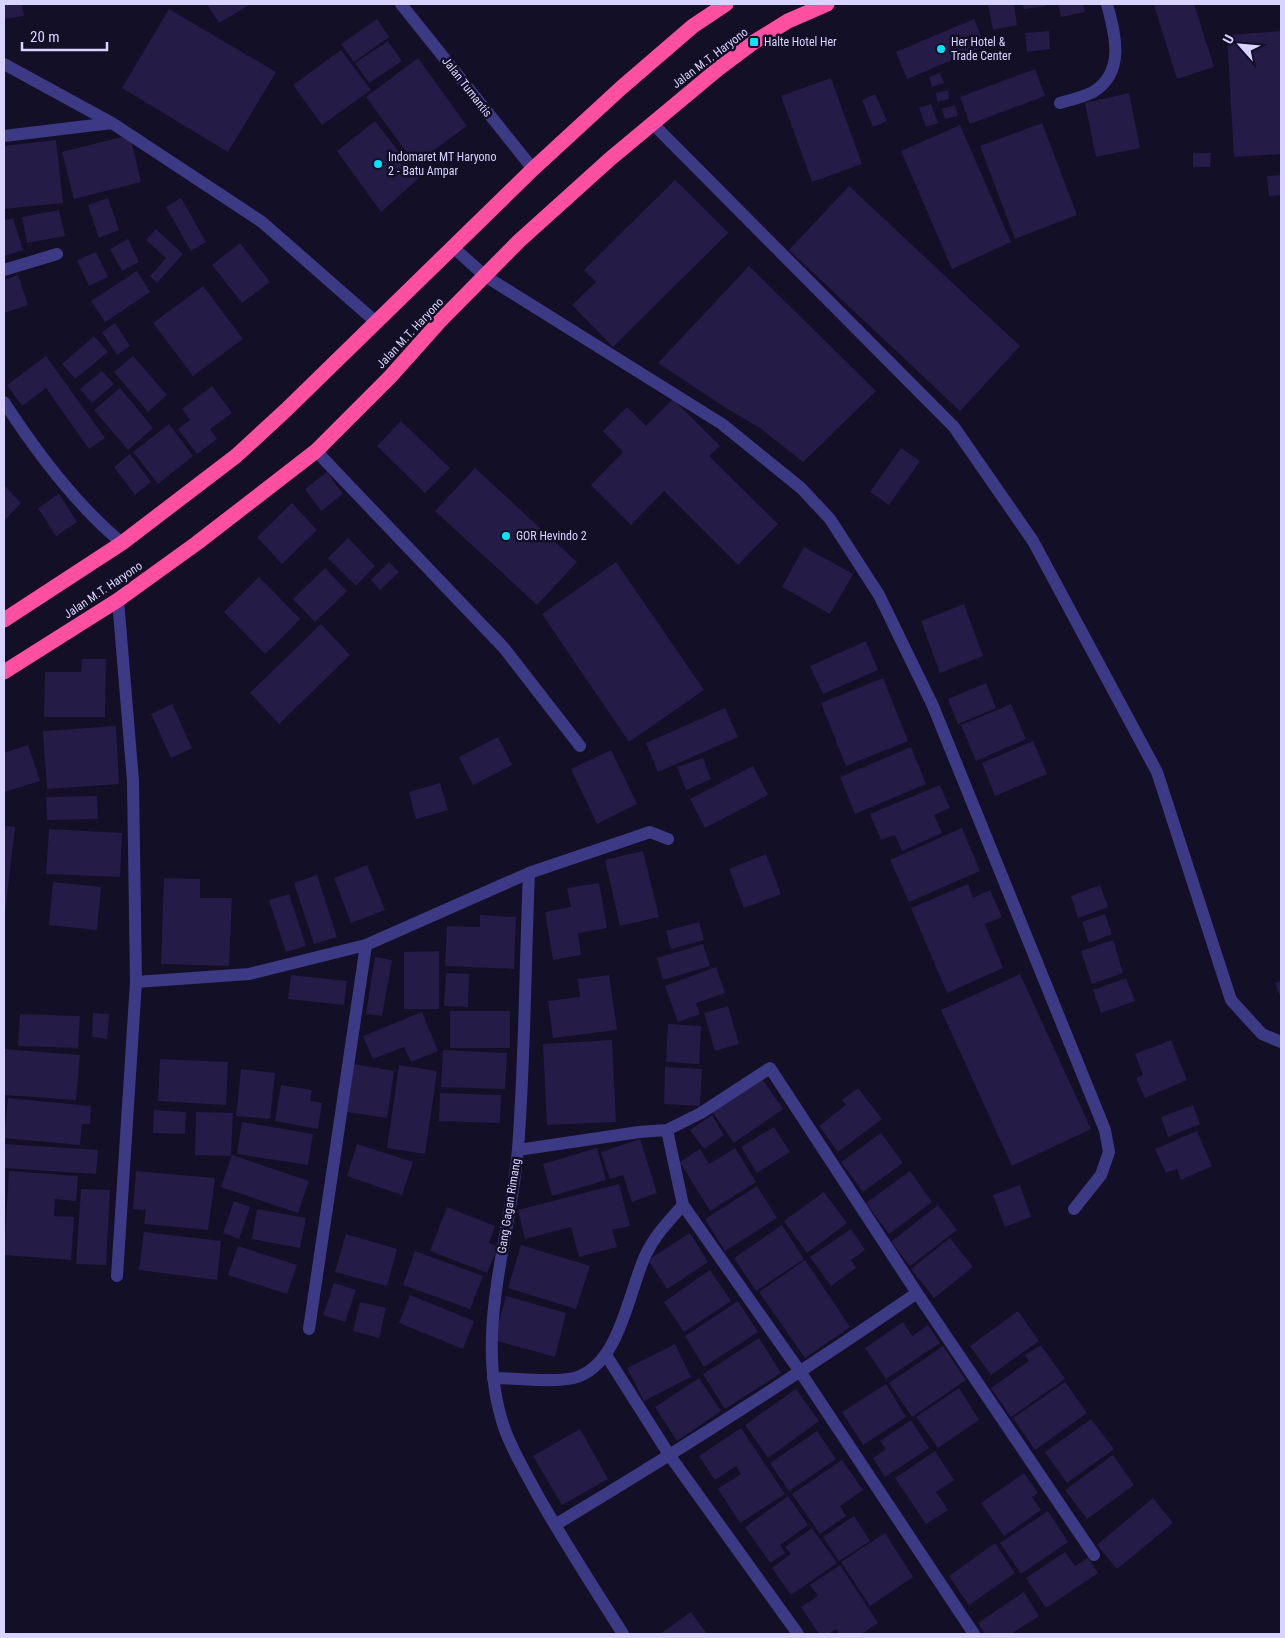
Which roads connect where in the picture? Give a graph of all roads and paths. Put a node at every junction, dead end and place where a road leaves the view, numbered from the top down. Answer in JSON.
{"nodes":[{"id":1,"x":402,"y":4,"type":"edge"},
{"id":2,"x":726,"y":4,"type":"edge"},
{"id":3,"x":827,"y":4,"type":"edge"},
{"id":4,"x":1107,"y":4,"type":"edge"},
{"id":5,"x":4,"y":64,"type":"edge"},
{"id":6,"x":1060,"y":103,"type":"dead end"},
{"id":7,"x":652,"y":122,"type":"junction"},
{"id":8,"x":112,"y":123,"type":"junction"},
{"id":9,"x":4,"y":136,"type":"edge"},
{"id":10,"x":533,"y":170,"type":"junction"},
{"id":11,"x":454,"y":248,"type":"junction"},
{"id":12,"x":57,"y":254,"type":"dead end"},
{"id":13,"x":4,"y":270,"type":"edge"},
{"id":14,"x":485,"y":276,"type":"junction"},
{"id":15,"x":376,"y":322,"type":"junction"},
{"id":16,"x":4,"y":402,"type":"edge"},
{"id":17,"x":316,"y":450,"type":"junction"},
{"id":18,"x":122,"y":543,"type":"junction"},
{"id":19,"x":118,"y":600,"type":"junction"},
{"id":20,"x":4,"y":620,"type":"edge"},
{"id":21,"x":4,"y":672,"type":"edge"},
{"id":22,"x":580,"y":746,"type":"dead end"},
{"id":23,"x":668,"y":838,"type":"dead end"},
{"id":24,"x":529,"y":873,"type":"junction"},
{"id":25,"x":366,"y":945,"type":"junction"},
{"id":26,"x":136,"y":982,"type":"junction"},
{"id":27,"x":1281,"y":1042,"type":"edge"},
{"id":28,"x":667,"y":1130,"type":"junction"},
{"id":29,"x":518,"y":1150,"type":"junction"},
{"id":30,"x":683,"y":1206,"type":"junction"},
{"id":31,"x":1074,"y":1209,"type":"dead end"},
{"id":32,"x":117,"y":1276,"type":"dead end"},
{"id":33,"x":917,"y":1293,"type":"junction"},
{"id":34,"x":309,"y":1329,"type":"dead end"},
{"id":35,"x":606,"y":1355,"type":"junction"},
{"id":36,"x":801,"y":1373,"type":"junction"},
{"id":37,"x":493,"y":1378,"type":"junction"},
{"id":38,"x":670,"y":1456,"type":"junction"},
{"id":39,"x":555,"y":1526,"type":"junction"},
{"id":40,"x":1094,"y":1554,"type":"dead end"},
{"id":41,"x":623,"y":1634,"type":"edge"},
{"id":42,"x":798,"y":1634,"type":"edge"},
{"id":43,"x":974,"y":1634,"type":"edge"}],
"edges":[{"from":1,"to":10,"type":"street","name":"Jalan Tumantis"},
{"from":2,"to":10,"type":"highway"},
{"from":3,"to":7,"type":"highway","name":"Jalan M.T. Haryono"},
{"from":4,"to":6,"type":"street"},
{"from":5,"to":8,"type":"street"},
{"from":7,"to":14,"type":"highway","name":"Jalan M.T. Haryono"},
{"from":7,"to":27,"type":"street"},
{"from":8,"to":9,"type":"street"},
{"from":8,"to":15,"type":"street"},
{"from":10,"to":11,"type":"highway"},
{"from":11,"to":14,"type":"street"},
{"from":11,"to":15,"type":"highway"},
{"from":12,"to":13,"type":"street"},
{"from":14,"to":17,"type":"highway","name":"Jalan M.T. Haryono"},
{"from":14,"to":31,"type":"street"},
{"from":15,"to":18,"type":"highway"},
{"from":16,"to":18,"type":"street"},
{"from":17,"to":19,"type":"highway","name":"Jalan M.T. Haryono"},
{"from":17,"to":22,"type":"street"},
{"from":18,"to":20,"type":"highway"},
{"from":19,"to":21,"type":"highway","name":"Jalan M.T. Haryono"},
{"from":19,"to":26,"type":"street"},
{"from":23,"to":24,"type":"street"},
{"from":24,"to":25,"type":"street"},
{"from":24,"to":29,"type":"street","name":"Gang Gagan Rimang"},
{"from":25,"to":26,"type":"street"},
{"from":25,"to":34,"type":"street"},
{"from":26,"to":32,"type":"street"},
{"from":28,"to":29,"type":"street"},
{"from":28,"to":30,"type":"street"},
{"from":28,"to":33,"type":"street"},
{"from":29,"to":37,"type":"street","name":"Gang Gagan Rimang"},
{"from":30,"to":35,"type":"street"},
{"from":30,"to":36,"type":"street"},
{"from":33,"to":36,"type":"street"},
{"from":33,"to":40,"type":"street"},
{"from":35,"to":37,"type":"street"},
{"from":35,"to":38,"type":"street"},
{"from":36,"to":38,"type":"street"},
{"from":36,"to":43,"type":"street"},
{"from":37,"to":39,"type":"street","name":"Gang Gagan Rimang"},
{"from":38,"to":39,"type":"street"},
{"from":38,"to":42,"type":"street"},
{"from":39,"to":41,"type":"street","name":"Gang Gagan Rimang"}]}
